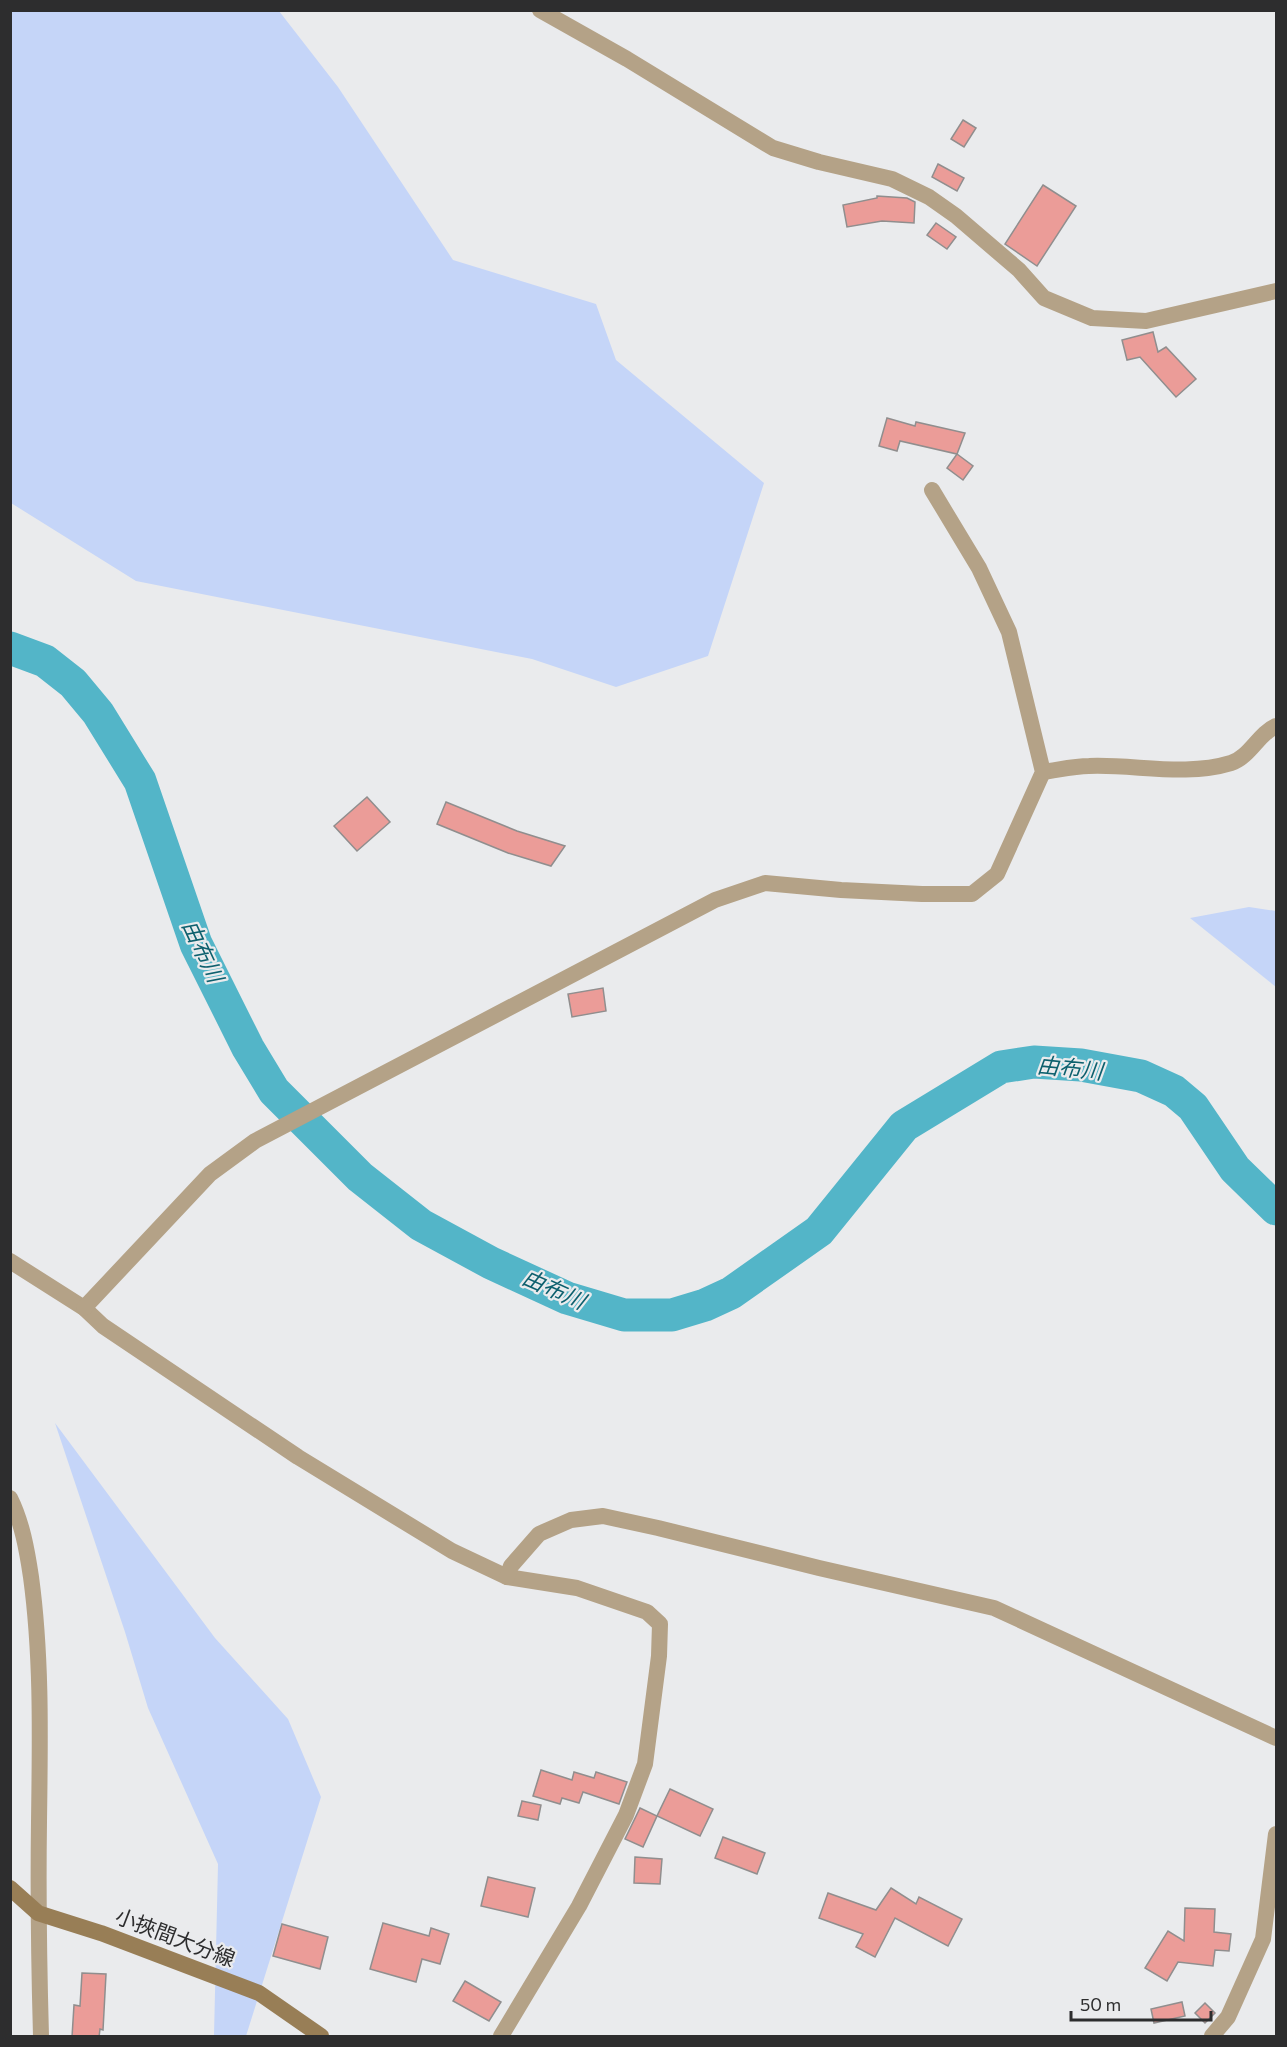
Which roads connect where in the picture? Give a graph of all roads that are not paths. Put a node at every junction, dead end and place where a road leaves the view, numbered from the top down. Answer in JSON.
{"nodes":[{"id":1,"x":540,"y":10,"type":"edge"},
{"id":2,"x":1276,"y":291,"type":"edge"},
{"id":3,"x":932,"y":490,"type":"dead end"},
{"id":4,"x":1276,"y":726,"type":"edge"},
{"id":5,"x":1043,"y":772,"type":"junction"},
{"id":6,"x":10,"y":1261,"type":"edge"},
{"id":7,"x":84,"y":1308,"type":"junction"},
{"id":8,"x":10,"y":1498,"type":"edge"},
{"id":9,"x":507,"y":1577,"type":"junction"},
{"id":10,"x":1276,"y":1738,"type":"edge"},
{"id":11,"x":1276,"y":1834,"type":"edge"},
{"id":12,"x":10,"y":1888,"type":"edge"},
{"id":13,"x":38,"y":1913,"type":"junction"},
{"id":14,"x":41,"y":2037,"type":"edge"},
{"id":15,"x":321,"y":2037,"type":"edge"},
{"id":16,"x":501,"y":2037,"type":"edge"},
{"id":17,"x":1212,"y":2037,"type":"edge"}],
"edges":[{"from":1,"to":2,"type":"street"},
{"from":3,"to":5,"type":"street"},
{"from":4,"to":5,"type":"street"},
{"from":5,"to":7,"type":"street"},
{"from":6,"to":7,"type":"street"},
{"from":7,"to":9,"type":"street"},
{"from":8,"to":13,"type":"street"},
{"from":9,"to":10,"type":"street"},
{"from":9,"to":16,"type":"street"},
{"from":11,"to":17,"type":"street"},
{"from":12,"to":13,"type":"main road","name":"小挾間大分線"},
{"from":13,"to":14,"type":"street"},
{"from":13,"to":15,"type":"main road","name":"小挾間大分線"}]}
